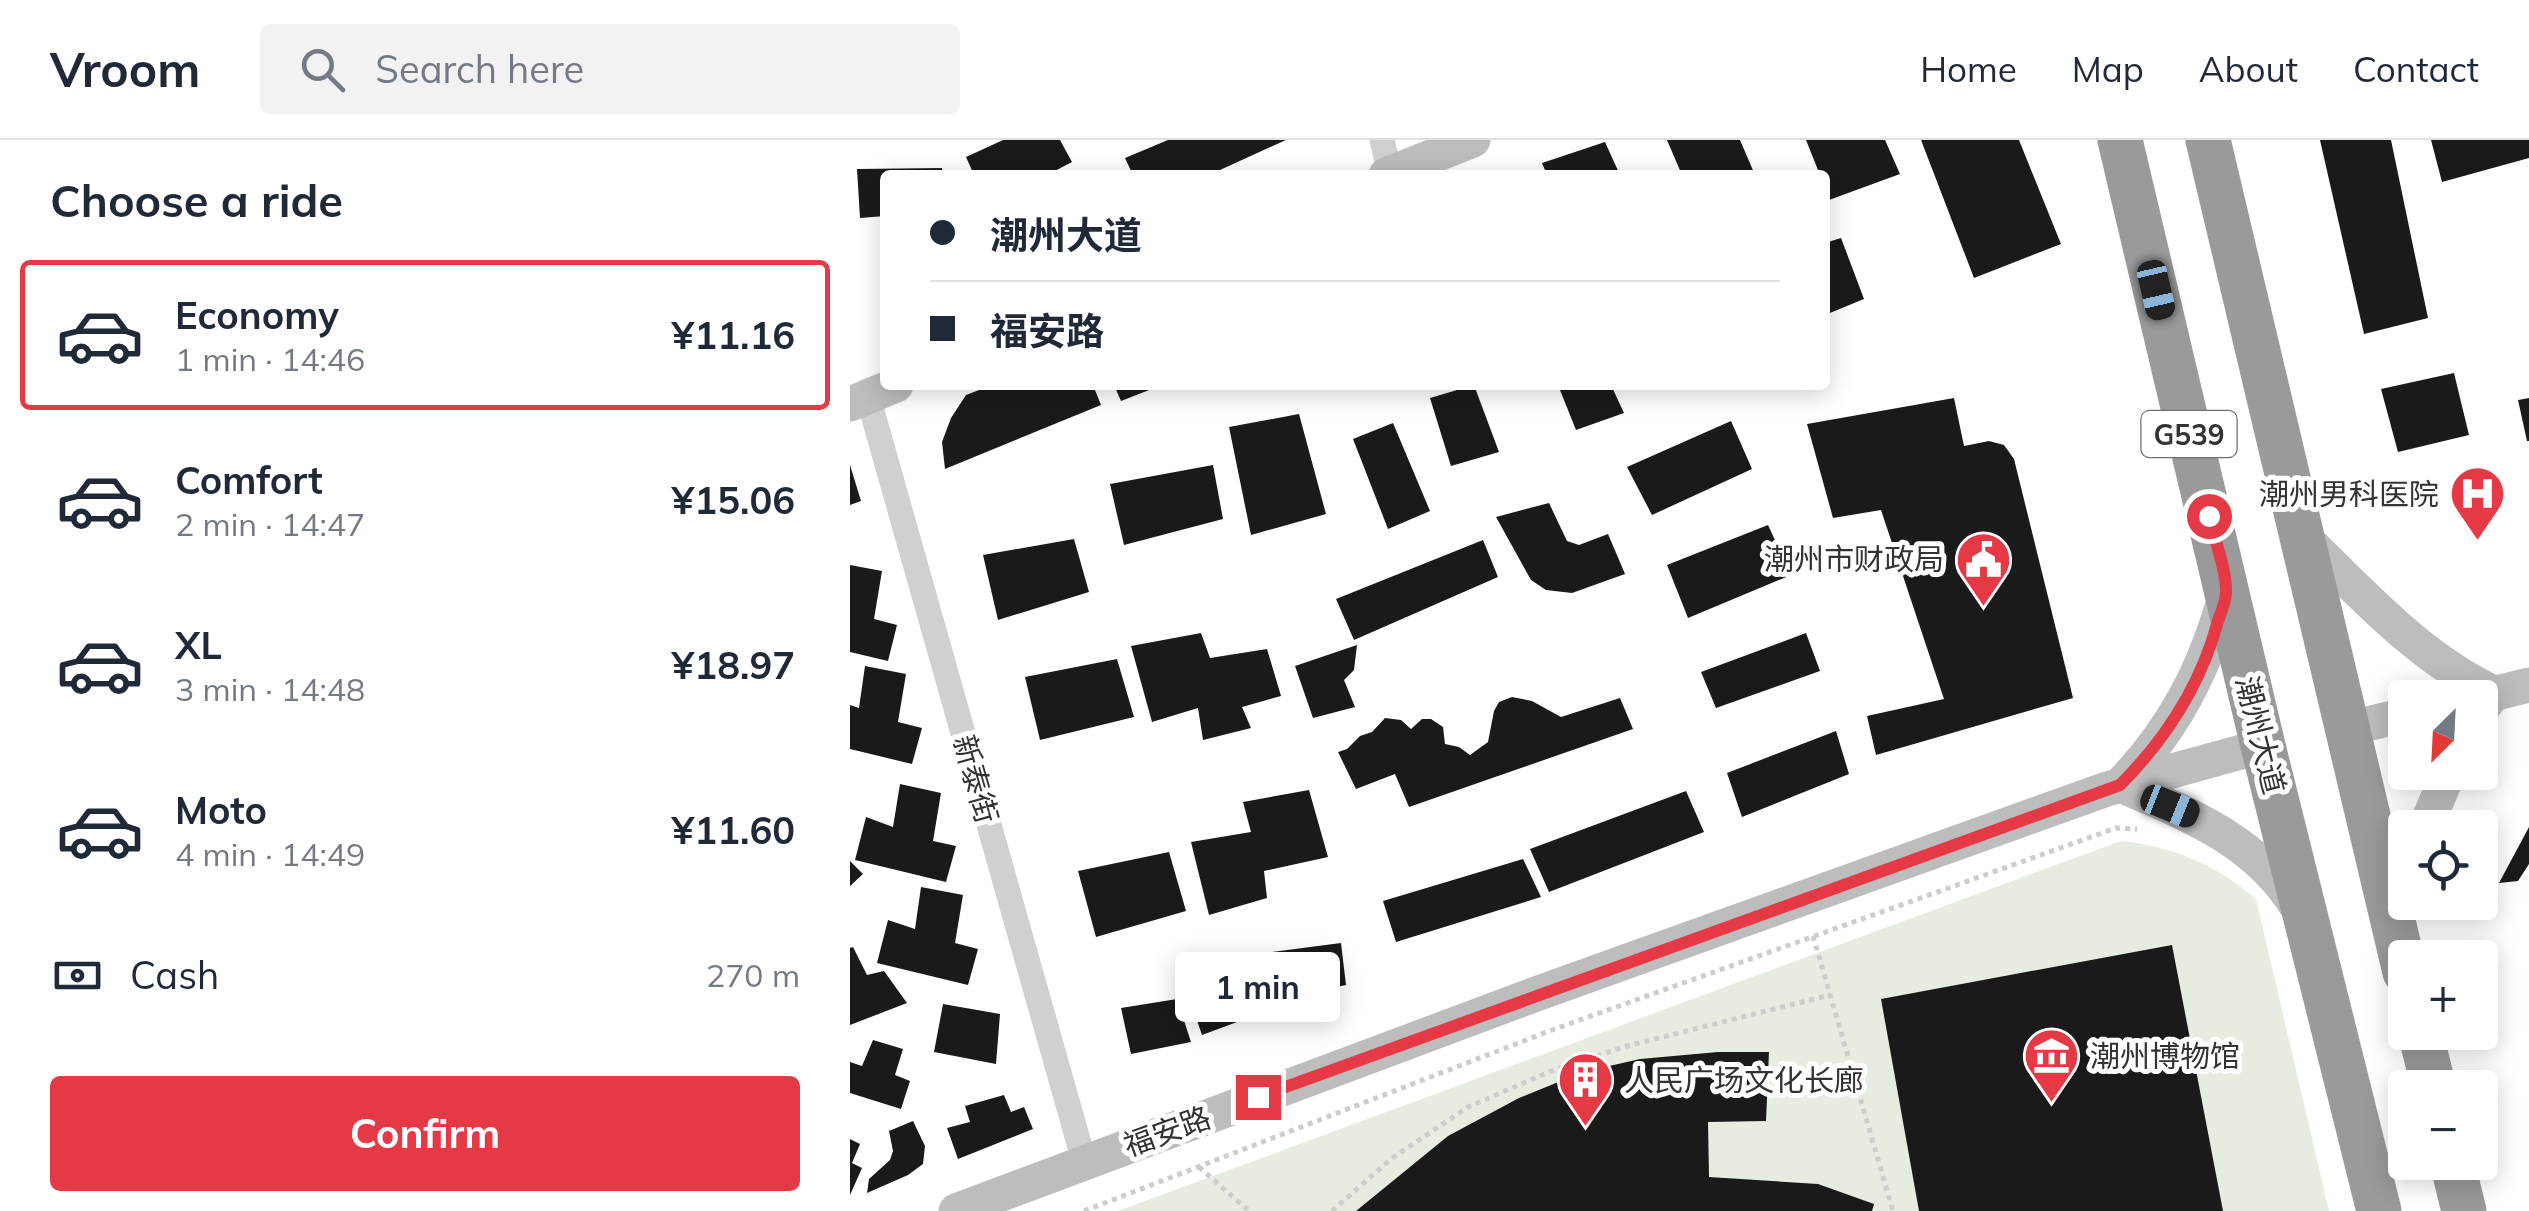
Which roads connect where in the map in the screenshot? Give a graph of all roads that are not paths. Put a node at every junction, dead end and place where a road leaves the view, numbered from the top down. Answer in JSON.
{"nodes":[{"id":1,"x":1473,"y":140,"type":"edge"},
{"id":2,"x":2120,"y":140,"type":"edge"},
{"id":3,"x":2208,"y":140,"type":"edge"},
{"id":4,"x":1386,"y":163,"type":"edge"},
{"id":5,"x":872,"y":395,"type":"edge"},
{"id":6,"x":2300,"y":534,"type":"junction"},
{"id":7,"x":2226,"y":592,"type":"junction"},
{"id":8,"x":2466,"y":680,"type":"edge"},
{"id":9,"x":2529,"y":684,"type":"edge"},
{"id":10,"x":2498,"y":695,"type":"edge"},
{"id":11,"x":2388,"y":718,"type":"edge"},
{"id":12,"x":2346,"y":729,"type":"junction"},
{"id":13,"x":2245,"y":751,"type":"junction"},
{"id":14,"x":2120,"y":785,"type":"junction"},
{"id":15,"x":2388,"y":867,"type":"edge"},
{"id":16,"x":2307,"y":923,"type":"junction"},
{"id":17,"x":1084,"y":1162,"type":"junction"},
{"id":18,"x":2456,"y":1180,"type":"edge"},
{"id":19,"x":956,"y":1211,"type":"edge"},
{"id":20,"x":2379,"y":1211,"type":"edge"},
{"id":21,"x":2464,"y":1211,"type":"edge"}],
"edges":[{"from":1,"to":4,"type":"street"},
{"from":2,"to":7,"type":"highway","name":"潮州大道","number":"G539"},
{"from":3,"to":6,"type":"highway","number":"G539"},
{"from":5,"to":17,"type":"street","name":"新泰街"},
{"from":6,"to":8,"type":"street"},
{"from":6,"to":12,"type":"highway","number":"G539"},
{"from":7,"to":13,"type":"highway","name":"潮州大道","number":"G539"},
{"from":7,"to":14,"type":"street"},
{"from":9,"to":10,"type":"street"},
{"from":11,"to":12,"type":"street"},
{"from":12,"to":15,"type":"highway","number":"G539"},
{"from":13,"to":14,"type":"street","name":"福安路"},
{"from":13,"to":16,"type":"highway","name":"潮州大道","number":"G539"},
{"from":14,"to":16,"type":"street"},
{"from":14,"to":17,"type":"street","name":"福安路"},
{"from":16,"to":20,"type":"highway","name":"潮州大道","number":"G539"},
{"from":17,"to":19,"type":"street","name":"福安路"},
{"from":18,"to":21,"type":"highway"}]}
